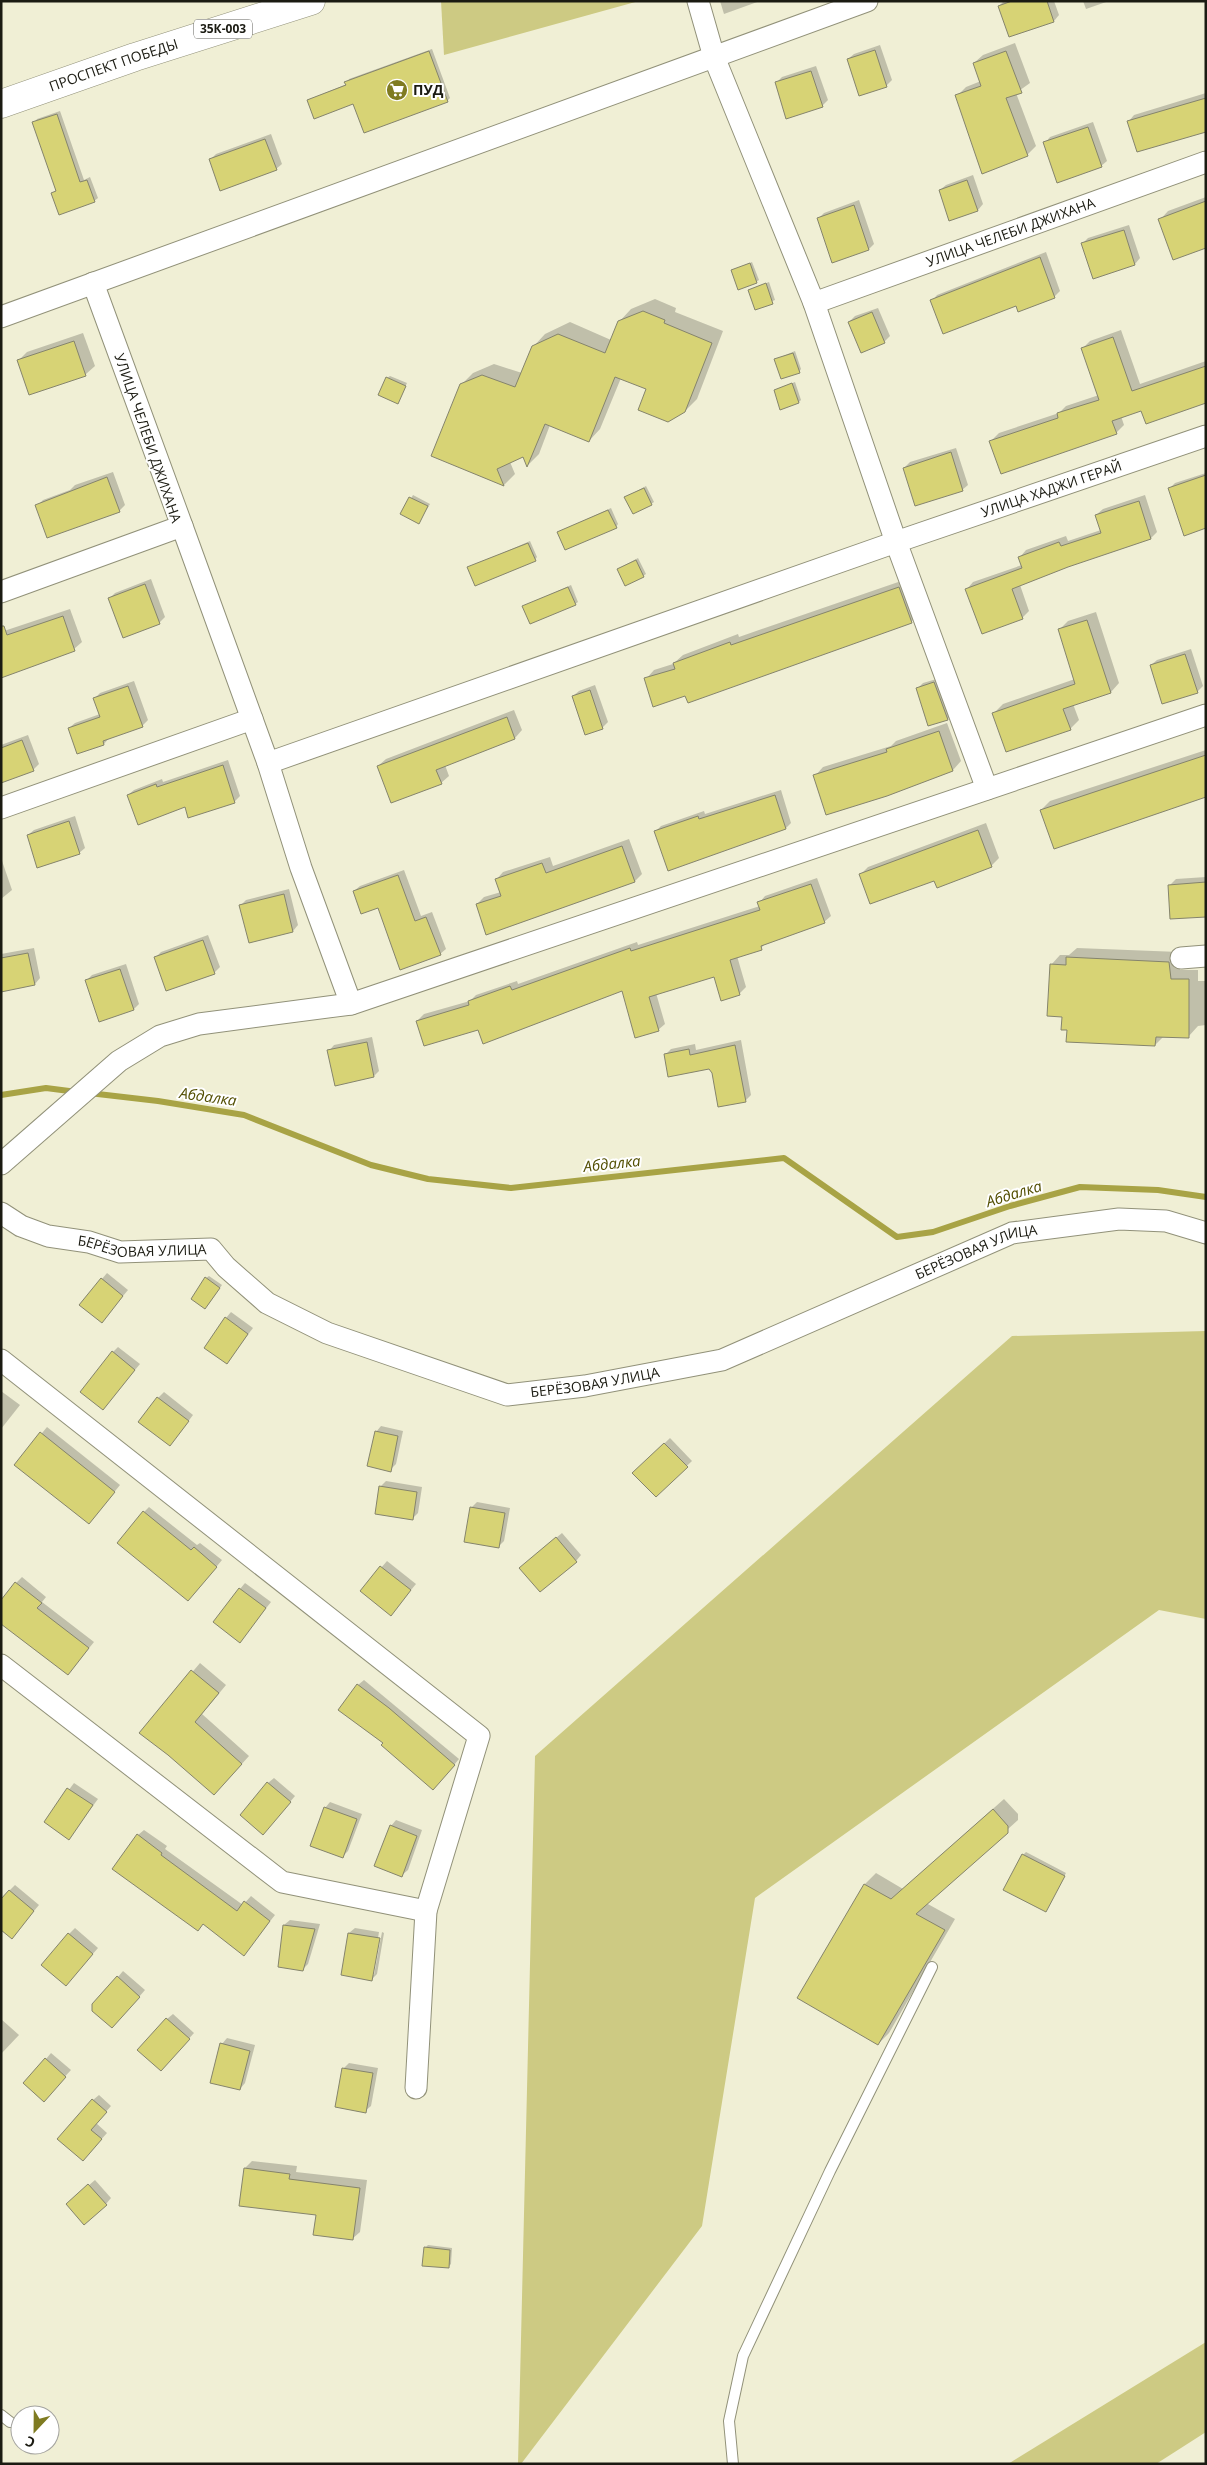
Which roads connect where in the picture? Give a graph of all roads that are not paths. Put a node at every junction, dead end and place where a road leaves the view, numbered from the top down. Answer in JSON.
{"nodes":[{"id":1,"x":311,"y":1,"type":"edge"},
{"id":2,"x":698,"y":1,"type":"edge"},
{"id":3,"x":867,"y":1,"type":"edge"},
{"id":4,"x":714,"y":57,"type":"junction"},
{"id":5,"x":1,"y":104,"type":"edge"},
{"id":6,"x":1206,"y":162,"type":"edge"},
{"id":7,"x":93,"y":283,"type":"junction"},
{"id":8,"x":814,"y":303,"type":"junction"},
{"id":9,"x":1,"y":316,"type":"edge"},
{"id":10,"x":1206,"y":436,"type":"edge"},
{"id":11,"x":182,"y":526,"type":"junction"},
{"id":12,"x":896,"y":542,"type":"junction"},
{"id":13,"x":1,"y":592,"type":"edge"},
{"id":14,"x":1206,"y":715,"type":"edge"},
{"id":15,"x":252,"y":720,"type":"junction"},
{"id":16,"x":268,"y":763,"type":"junction"},
{"id":17,"x":987,"y":789,"type":"junction"},
{"id":18,"x":1,"y":808,"type":"edge"},
{"id":19,"x":1206,"y":956,"type":"edge"},
{"id":20,"x":1181,"y":958,"type":"dead end"},
{"id":21,"x":351,"y":1004,"type":"junction"},
{"id":22,"x":1,"y":1164,"type":"edge"},
{"id":23,"x":1,"y":1213,"type":"edge"},
{"id":24,"x":1206,"y":1233,"type":"edge"},
{"id":25,"x":1,"y":1360,"type":"edge"},
{"id":26,"x":1,"y":1665,"type":"edge"},
{"id":27,"x":426,"y":1911,"type":"junction"},
{"id":28,"x":932,"y":1967,"type":"dead end"},
{"id":29,"x":416,"y":2088,"type":"dead end"},
{"id":30,"x":1,"y":2416,"type":"edge"},
{"id":31,"x":10,"y":2422,"type":"dead end"},
{"id":32,"x":733,"y":2464,"type":"edge"}],
"edges":[{"from":1,"to":5,"type":"main road","name":"ПРОСПЕКТ ПОБЕДЫ","number":"35К-003"},
{"from":2,"to":4,"type":"street"},
{"from":3,"to":4,"type":"street"},
{"from":4,"to":7,"type":"street"},
{"from":4,"to":8,"type":"street"},
{"from":6,"to":8,"type":"street","name":"УЛИЦА ЧЕЛЕБИ ДЖИХАНА"},
{"from":7,"to":9,"type":"street"},
{"from":7,"to":11,"type":"street","name":"УЛИЦА ЧЕЛЕБИ ДЖИХАНА"},
{"from":8,"to":12,"type":"street"},
{"from":10,"to":12,"type":"street","name":"УЛИЦА ХАДЖИ ГЕРАЙ"},
{"from":11,"to":13,"type":"street","name":"УЛИЦА ЧЕЛЕБИ ДЖИХАНА"},
{"from":11,"to":15,"type":"street"},
{"from":12,"to":16,"type":"street","name":"УЛИЦА ХАДЖИ ГЕРАЙ"},
{"from":12,"to":17,"type":"street"},
{"from":14,"to":17,"type":"street"},
{"from":15,"to":16,"type":"street"},
{"from":15,"to":18,"type":"street"},
{"from":16,"to":21,"type":"street"},
{"from":17,"to":21,"type":"street"},
{"from":19,"to":20,"type":"street"},
{"from":21,"to":22,"type":"street"},
{"from":23,"to":24,"type":"street","name":"БЕРЁЗОВАЯ УЛИЦА"},
{"from":25,"to":27,"type":"street"},
{"from":26,"to":27,"type":"street"},
{"from":27,"to":29,"type":"street"},
{"from":28,"to":32,"type":"lane"},
{"from":30,"to":31,"type":"lane"}]}
